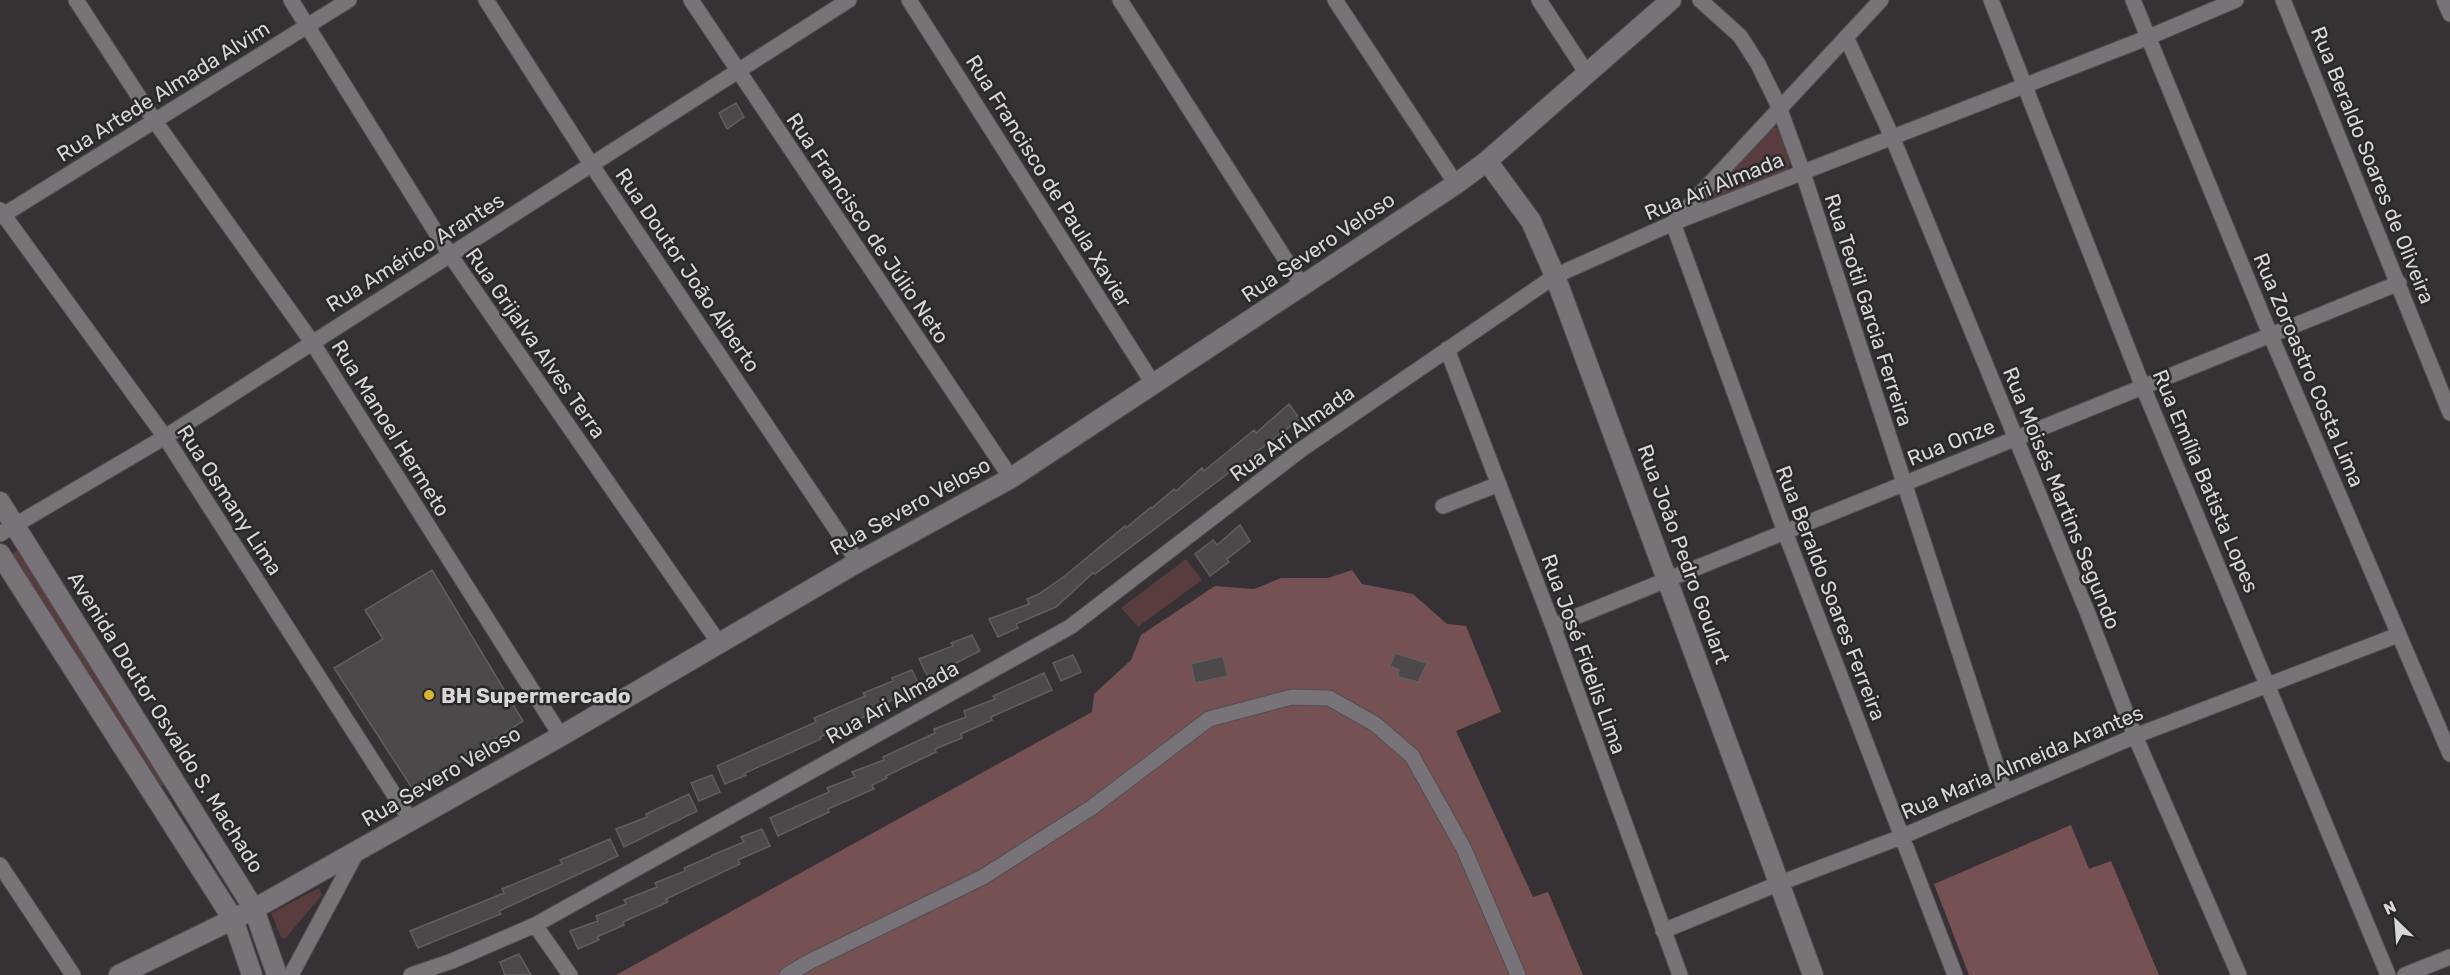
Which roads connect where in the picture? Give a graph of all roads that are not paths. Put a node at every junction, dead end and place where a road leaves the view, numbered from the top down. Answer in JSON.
{"nodes":[{"id":1,"x":76,"y":0,"type":"edge"},
{"id":2,"x":291,"y":0,"type":"edge"},
{"id":3,"x":348,"y":0,"type":"edge"},
{"id":4,"x":486,"y":0,"type":"edge"},
{"id":5,"x":691,"y":0,"type":"edge"},
{"id":6,"x":849,"y":0,"type":"edge"},
{"id":7,"x":909,"y":0,"type":"edge"},
{"id":8,"x":1120,"y":0,"type":"edge"},
{"id":9,"x":1335,"y":0,"type":"edge"},
{"id":10,"x":1539,"y":0,"type":"edge"},
{"id":11,"x":1671,"y":0,"type":"edge"},
{"id":12,"x":1700,"y":0,"type":"edge"},
{"id":13,"x":1881,"y":0,"type":"edge"},
{"id":14,"x":1991,"y":0,"type":"edge"},
{"id":15,"x":2133,"y":0,"type":"edge"},
{"id":16,"x":2236,"y":0,"type":"edge"},
{"id":17,"x":2283,"y":0,"type":"edge"},
{"id":18,"x":2444,"y":0,"type":"edge"},
{"id":19,"x":2450,"y":14,"type":"edge"},
{"id":20,"x":308,"y":26,"type":"junction"},
{"id":21,"x":1846,"y":37,"type":"junction"},
{"id":22,"x":2149,"y":38,"type":"junction"},
{"id":23,"x":738,"y":72,"type":"junction"},
{"id":24,"x":1586,"y":72,"type":"junction"},
{"id":25,"x":2025,"y":86,"type":"junction"},
{"id":26,"x":1779,"y":107,"type":"junction"},
{"id":27,"x":154,"y":120,"type":"junction"},
{"id":28,"x":1893,"y":139,"type":"junction"},
{"id":29,"x":1487,"y":161,"type":"junction"},
{"id":30,"x":591,"y":164,"type":"junction"},
{"id":31,"x":1803,"y":173,"type":"junction"},
{"id":32,"x":1456,"y":184,"type":"junction"},
{"id":33,"x":1,"y":214,"type":"edge"},
{"id":34,"x":1673,"y":223,"type":"junction"},
{"id":35,"x":450,"y":255,"type":"junction"},
{"id":36,"x":1555,"y":276,"type":"junction"},
{"id":37,"x":2399,"y":283,"type":"junction"},
{"id":38,"x":1303,"y":287,"type":"junction"},
{"id":39,"x":2270,"y":334,"type":"junction"},
{"id":40,"x":312,"y":342,"type":"junction"},
{"id":41,"x":1447,"y":349,"type":"junction"},
{"id":42,"x":1154,"y":385,"type":"junction"},
{"id":43,"x":2143,"y":387,"type":"junction"},
{"id":44,"x":2450,"y":413,"type":"edge"},
{"id":45,"x":165,"y":436,"type":"junction"},
{"id":46,"x":2015,"y":439,"type":"junction"},
{"id":47,"x":1011,"y":478,"type":"junction"},
{"id":48,"x":1499,"y":484,"type":"junction"},
{"id":49,"x":1903,"y":485,"type":"junction"},
{"id":50,"x":0,"y":502,"type":"edge"},
{"id":51,"x":1443,"y":506,"type":"dead end"},
{"id":52,"x":7,"y":529,"type":"edge"},
{"id":53,"x":1785,"y":532,"type":"junction"},
{"id":54,"x":0,"y":554,"type":"edge"},
{"id":55,"x":858,"y":562,"type":"junction"},
{"id":56,"x":1668,"y":580,"type":"junction"},
{"id":57,"x":1553,"y":626,"type":"junction"},
{"id":58,"x":2398,"y":635,"type":"junction"},
{"id":59,"x":719,"y":643,"type":"junction"},
{"id":60,"x":2268,"y":683,"type":"junction"},
{"id":61,"x":561,"y":736,"type":"junction"},
{"id":62,"x":2135,"y":736,"type":"junction"},
{"id":63,"x":2450,"y":754,"type":"edge"},
{"id":64,"x":2005,"y":792,"type":"junction"},
{"id":65,"x":411,"y":821,"type":"junction"},
{"id":66,"x":1901,"y":837,"type":"junction"},
{"id":67,"x":358,"y":850,"type":"junction"},
{"id":68,"x":0,"y":865,"type":"edge"},
{"id":69,"x":1780,"y":883,"type":"junction"},
{"id":70,"x":254,"y":909,"type":"junction"},
{"id":71,"x":233,"y":919,"type":"junction"},
{"id":72,"x":535,"y":925,"type":"junction"},
{"id":73,"x":1663,"y":930,"type":"junction"},
{"id":74,"x":2450,"y":957,"type":"edge"},
{"id":75,"x":73,"y":975,"type":"edge"},
{"id":76,"x":119,"y":975,"type":"edge"},
{"id":77,"x":252,"y":975,"type":"edge"},
{"id":78,"x":277,"y":975,"type":"edge"},
{"id":79,"x":291,"y":975,"type":"edge"},
{"id":80,"x":411,"y":975,"type":"edge"},
{"id":81,"x":570,"y":975,"type":"edge"},
{"id":82,"x":787,"y":975,"type":"edge"},
{"id":83,"x":1518,"y":975,"type":"edge"},
{"id":84,"x":1680,"y":975,"type":"edge"},
{"id":85,"x":1813,"y":975,"type":"edge"},
{"id":86,"x":1955,"y":975,"type":"edge"},
{"id":87,"x":2239,"y":975,"type":"edge"},
{"id":88,"x":2388,"y":975,"type":"edge"},
{"id":89,"x":2405,"y":975,"type":"edge"}],
"edges":[{"from":1,"to":27,"type":"street","name":"Rua Manoel Hermeto"},
{"from":2,"to":20,"type":"street","name":"Rua Grijalva Alves Terra"},
{"from":3,"to":20,"type":"street","name":"Rua Artede Almada Alvim"},
{"from":4,"to":30,"type":"street","name":"Rua Doutor João Alberto"},
{"from":5,"to":23,"type":"street","name":"Rua Francisco de Júlio Neto"},
{"from":6,"to":23,"type":"street","name":"Rua Américo Arantes"},
{"from":7,"to":42,"type":"street","name":"Rua Francisco de Paula Xavier"},
{"from":8,"to":38,"type":"street"},
{"from":9,"to":32,"type":"street"},
{"from":10,"to":24,"type":"street"},
{"from":11,"to":24,"type":"street","name":"Rua Severo Veloso"},
{"from":12,"to":26,"type":"street","name":"Rua Teotil Garcia Ferreira"},
{"from":13,"to":21,"type":"street"},
{"from":14,"to":25,"type":"street","name":"Rua Emília Batista Lopes"},
{"from":15,"to":22,"type":"street","name":"Rua Zoroastro Costa Lima"},
{"from":16,"to":22,"type":"street","name":"Rua Ari Almada"},
{"from":17,"to":37,"type":"street","name":"Rua Beraldo Soares de Oliveira"},
{"from":18,"to":19,"type":"street"},
{"from":20,"to":27,"type":"street","name":"Rua Artede Almada Alvim"},
{"from":20,"to":35,"type":"street","name":"Rua Grijalva Alves Terra"},
{"from":21,"to":26,"type":"street"},
{"from":21,"to":28,"type":"street","name":"Rua Moisés Martins Segundo"},
{"from":22,"to":25,"type":"street","name":"Rua Ari Almada"},
{"from":22,"to":39,"type":"street","name":"Rua Zoroastro Costa Lima"},
{"from":23,"to":30,"type":"street","name":"Rua Américo Arantes"},
{"from":23,"to":47,"type":"street","name":"Rua Francisco de Júlio Neto"},
{"from":24,"to":29,"type":"street","name":"Rua Severo Veloso"},
{"from":25,"to":28,"type":"street","name":"Rua Ari Almada"},
{"from":25,"to":43,"type":"street","name":"Rua Emília Batista Lopes"},
{"from":26,"to":31,"type":"street","name":"Rua Teotil Garcia Ferreira"},
{"from":26,"to":34,"type":"street"},
{"from":27,"to":33,"type":"street","name":"Rua Artede Almada Alvim"},
{"from":27,"to":40,"type":"street","name":"Rua Manoel Hermeto"},
{"from":28,"to":31,"type":"street","name":"Rua Ari Almada"},
{"from":28,"to":46,"type":"street","name":"Rua Moisés Martins Segundo"},
{"from":29,"to":32,"type":"street","name":"Rua Severo Veloso"},
{"from":29,"to":36,"type":"street","name":"Rua João Pedro Goulart"},
{"from":30,"to":35,"type":"street","name":"Rua Américo Arantes"},
{"from":30,"to":55,"type":"street","name":"Rua Doutor João Alberto"},
{"from":31,"to":34,"type":"street","name":"Rua Ari Almada"},
{"from":31,"to":49,"type":"street","name":"Rua Teotil Garcia Ferreira"},
{"from":32,"to":38,"type":"street","name":"Rua Severo Veloso"},
{"from":33,"to":45,"type":"street","name":"Rua Osmany Lima"},
{"from":34,"to":36,"type":"street","name":"Rua Ari Almada"},
{"from":34,"to":53,"type":"street","name":"Rua Beraldo Soares Ferreira"},
{"from":35,"to":40,"type":"street","name":"Rua Américo Arantes"},
{"from":35,"to":59,"type":"street","name":"Rua Grijalva Alves Terra"},
{"from":36,"to":41,"type":"street","name":"Rua Ari Almada"},
{"from":36,"to":56,"type":"street","name":"Rua João Pedro Goulart"},
{"from":37,"to":39,"type":"street","name":"Rua Onze"},
{"from":37,"to":44,"type":"street","name":"Rua Beraldo Soares de Oliveira"},
{"from":38,"to":42,"type":"street","name":"Rua Severo Veloso"},
{"from":39,"to":43,"type":"street","name":"Rua Onze"},
{"from":39,"to":58,"type":"street","name":"Rua Zoroastro Costa Lima"},
{"from":40,"to":45,"type":"street","name":"Rua Américo Arantes"},
{"from":40,"to":61,"type":"street","name":"Rua Manoel Hermeto"},
{"from":41,"to":48,"type":"street","name":"Rua José Fidelis Lima"},
{"from":41,"to":72,"type":"street","name":"Rua Ari Almada"},
{"from":42,"to":47,"type":"street","name":"Rua Severo Veloso"},
{"from":43,"to":46,"type":"street","name":"Rua Onze"},
{"from":43,"to":60,"type":"street","name":"Rua Emília Batista Lopes"},
{"from":45,"to":52,"type":"street","name":"Rua Américo Arantes"},
{"from":45,"to":65,"type":"street","name":"Rua Osmany Lima"},
{"from":46,"to":49,"type":"street","name":"Rua Onze"},
{"from":46,"to":62,"type":"street","name":"Rua Moisés Martins Segundo"},
{"from":47,"to":55,"type":"street","name":"Rua Severo Veloso"},
{"from":48,"to":51,"type":"street"},
{"from":48,"to":57,"type":"street","name":"Rua José Fidelis Lima"},
{"from":49,"to":53,"type":"street","name":"Rua Onze"},
{"from":49,"to":64,"type":"street","name":"Rua Teotil Garcia Ferreira"},
{"from":50,"to":52,"type":"street","name":"Avenida Doutor Osvaldo S. Machado"},
{"from":52,"to":70,"type":"street","name":"Avenida Doutor Osvaldo S. Machado"},
{"from":53,"to":56,"type":"street","name":"Rua Onze"},
{"from":53,"to":66,"type":"street","name":"Rua Beraldo Soares Ferreira"},
{"from":54,"to":71,"type":"street"},
{"from":55,"to":59,"type":"street","name":"Rua Severo Veloso"},
{"from":56,"to":57,"type":"street","name":"Rua Onze"},
{"from":56,"to":69,"type":"street","name":"Rua João Pedro Goulart"},
{"from":57,"to":73,"type":"street","name":"Rua José Fidelis Lima"},
{"from":58,"to":60,"type":"street","name":"Rua Maria Almeida Arantes"},
{"from":58,"to":63,"type":"street","name":"Rua Zoroastro Costa Lima"},
{"from":59,"to":61,"type":"street","name":"Rua Severo Veloso"},
{"from":60,"to":62,"type":"street","name":"Rua Maria Almeida Arantes"},
{"from":60,"to":88,"type":"street","name":"Rua Emília Batista Lopes"},
{"from":61,"to":65,"type":"street","name":"Rua Severo Veloso"},
{"from":62,"to":64,"type":"street","name":"Rua Maria Almeida Arantes"},
{"from":62,"to":87,"type":"street","name":"Rua Moisés Martins Segundo"},
{"from":64,"to":66,"type":"street","name":"Rua Maria Almeida Arantes"},
{"from":65,"to":67,"type":"street","name":"Rua Severo Veloso"},
{"from":66,"to":69,"type":"street","name":"Rua Maria Almeida Arantes"},
{"from":66,"to":86,"type":"street","name":"Rua Beraldo Soares Ferreira"},
{"from":67,"to":70,"type":"street","name":"Rua Severo Veloso"},
{"from":67,"to":79,"type":"street"},
{"from":68,"to":75,"type":"street"},
{"from":69,"to":73,"type":"street","name":"Rua Maria Almeida Arantes"},
{"from":69,"to":85,"type":"street","name":"Rua João Pedro Goulart"},
{"from":70,"to":71,"type":"street","name":"Rua Severo Veloso"},
{"from":70,"to":78,"type":"street","name":"Avenida Doutor Osvaldo S. Machado"},
{"from":71,"to":76,"type":"street","name":"Rua Severo Veloso"},
{"from":71,"to":77,"type":"street"},
{"from":72,"to":80,"type":"street","name":"Rua Ari Almada"},
{"from":72,"to":81,"type":"street"},
{"from":73,"to":84,"type":"street","name":"Rua José Fidelis Lima"},
{"from":74,"to":89,"type":"street"},
{"from":82,"to":83,"type":"street"}]}
